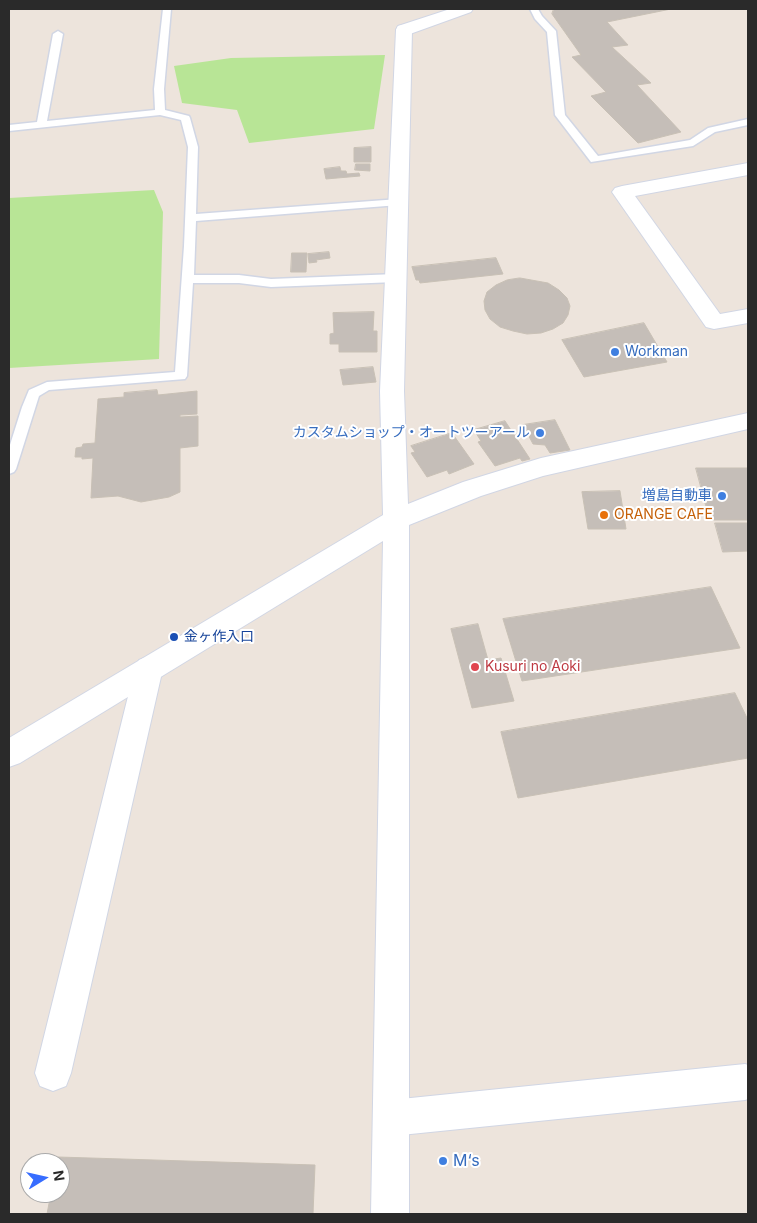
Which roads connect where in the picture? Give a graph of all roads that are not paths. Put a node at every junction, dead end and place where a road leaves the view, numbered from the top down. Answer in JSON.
{"nodes":[{"id":1,"x":167,"y":9,"type":"edge"},
{"id":2,"x":172,"y":9,"type":"edge"},
{"id":3,"x":412,"y":9,"type":"edge"},
{"id":4,"x":465,"y":9,"type":"edge"},
{"id":5,"x":534,"y":9,"type":"edge"},
{"id":6,"x":404,"y":30,"type":"junction"},
{"id":7,"x":58,"y":34,"type":"dead end"},
{"id":8,"x":160,"y":112,"type":"junction"},
{"id":9,"x":748,"y":122,"type":"edge"},
{"id":10,"x":42,"y":125,"type":"junction"},
{"id":11,"x":9,"y":128,"type":"edge"},
{"id":12,"x":747,"y":171,"type":"edge"},
{"id":13,"x":399,"y":202,"type":"junction"},
{"id":14,"x":191,"y":218,"type":"junction"},
{"id":15,"x":396,"y":278,"type":"junction"},
{"id":16,"x":188,"y":279,"type":"junction"},
{"id":17,"x":748,"y":316,"type":"edge"},
{"id":18,"x":748,"y":421,"type":"edge"},
{"id":19,"x":9,"y":469,"type":"edge"},
{"id":20,"x":396,"y":520,"type":"junction"},
{"id":21,"x":149,"y":668,"type":"junction"},
{"id":22,"x":9,"y":754,"type":"edge"},
{"id":23,"x":53,"y":1073,"type":"dead end"},
{"id":24,"x":745,"y":1082,"type":"dead end"},
{"id":25,"x":391,"y":1118,"type":"junction"},
{"id":26,"x":390,"y":1214,"type":"edge"}],
"edges":[{"from":1,"to":2,"type":"lane"},
{"from":1,"to":8,"type":"lane"},
{"from":3,"to":6,"type":"street"},
{"from":4,"to":6,"type":"street"},
{"from":5,"to":9,"type":"lane"},
{"from":6,"to":13,"type":"street"},
{"from":7,"to":10,"type":"lane"},
{"from":8,"to":10,"type":"lane"},
{"from":8,"to":14,"type":"lane"},
{"from":10,"to":11,"type":"lane"},
{"from":12,"to":17,"type":"street"},
{"from":13,"to":14,"type":"lane"},
{"from":13,"to":15,"type":"street"},
{"from":14,"to":16,"type":"lane"},
{"from":15,"to":16,"type":"lane"},
{"from":15,"to":20,"type":"street"},
{"from":16,"to":19,"type":"lane"},
{"from":18,"to":20,"type":"street"},
{"from":20,"to":21,"type":"street"},
{"from":20,"to":25,"type":"street"},
{"from":21,"to":22,"type":"street"},
{"from":21,"to":23,"type":"street"},
{"from":24,"to":25,"type":"street"},
{"from":25,"to":26,"type":"street"}]}
